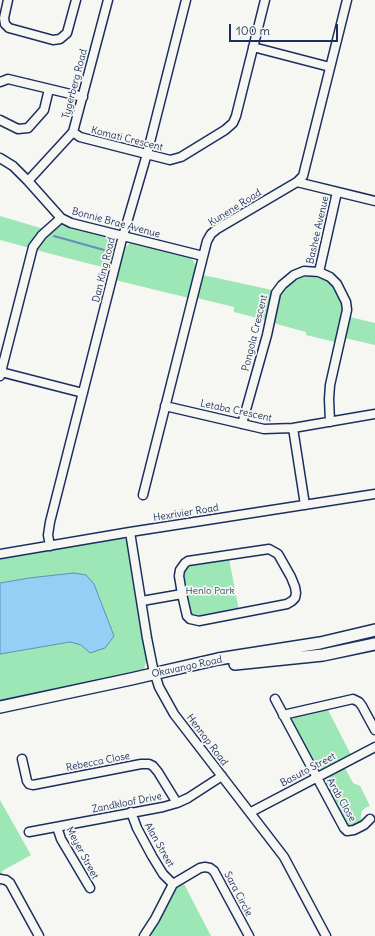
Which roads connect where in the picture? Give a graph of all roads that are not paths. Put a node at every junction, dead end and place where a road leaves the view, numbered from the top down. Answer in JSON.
{"nodes":[{"id":1,"x":8,"y":0,"type":"edge"},
{"id":2,"x":76,"y":0,"type":"edge"},
{"id":3,"x":108,"y":0,"type":"edge"},
{"id":4,"x":186,"y":0,"type":"edge"},
{"id":5,"x":265,"y":0,"type":"edge"},
{"id":6,"x":347,"y":0,"type":"edge"},
{"id":7,"x":253,"y":47,"type":"junction"},
{"id":8,"x":330,"y":67,"type":"junction"},
{"id":9,"x":0,"y":82,"type":"edge"},
{"id":10,"x":50,"y":89,"type":"junction"},
{"id":11,"x":83,"y":97,"type":"junction"},
{"id":12,"x":0,"y":120,"type":"edge"},
{"id":13,"x":73,"y":132,"type":"junction"},
{"id":14,"x":147,"y":154,"type":"junction"},
{"id":15,"x":0,"y":158,"type":"edge"},
{"id":16,"x":28,"y":181,"type":"junction"},
{"id":17,"x":297,"y":182,"type":"junction"},
{"id":18,"x":337,"y":192,"type":"junction"},
{"id":19,"x":375,"y":201,"type":"edge"},
{"id":20,"x":60,"y":218,"type":"junction"},
{"id":21,"x":122,"y":236,"type":"junction"},
{"id":22,"x":203,"y":256,"type":"junction"},
{"id":23,"x":319,"y":272,"type":"junction"},
{"id":24,"x":0,"y":374,"type":"edge"},
{"id":25,"x":83,"y":393,"type":"junction"},
{"id":26,"x":165,"y":406,"type":"junction"},
{"id":27,"x":375,"y":414,"type":"edge"},
{"id":28,"x":330,"y":422,"type":"junction"},
{"id":29,"x":242,"y":424,"type":"junction"},
{"id":30,"x":293,"y":428,"type":"junction"},
{"id":31,"x":375,"y":494,"type":"edge"},
{"id":32,"x":143,"y":495,"type":"dead end"},
{"id":33,"x":305,"y":505,"type":"junction"},
{"id":34,"x":130,"y":532,"type":"junction"},
{"id":35,"x":50,"y":546,"type":"junction"},
{"id":36,"x":0,"y":554,"type":"edge"},
{"id":37,"x":182,"y":594,"type":"junction"},
{"id":38,"x":142,"y":601,"type":"junction"},
{"id":39,"x":375,"y":630,"type":"edge"},
{"id":40,"x":375,"y":644,"type":"edge"},
{"id":41,"x":155,"y":677,"type":"junction"},
{"id":42,"x":275,"y":699,"type":"dead end"},
{"id":43,"x":0,"y":706,"type":"edge"},
{"id":44,"x":0,"y":711,"type":"edge"},
{"id":45,"x":283,"y":715,"type":"junction"},
{"id":46,"x":375,"y":730,"type":"edge"},
{"id":47,"x":375,"y":747,"type":"edge"},
{"id":48,"x":22,"y":759,"type":"dead end"},
{"id":49,"x":222,"y":776,"type":"junction"},
{"id":50,"x":316,"y":777,"type":"junction"},
{"id":51,"x":177,"y":803,"type":"junction"},
{"id":52,"x":131,"y":812,"type":"junction"},
{"id":53,"x":251,"y":812,"type":"junction"},
{"id":54,"x":370,"y":818,"type":"dead end"},
{"id":55,"x":57,"y":826,"type":"junction"},
{"id":56,"x":29,"y":832,"type":"dead end"},
{"id":57,"x":0,"y":879,"type":"edge"},
{"id":58,"x":173,"y":884,"type":"junction"},
{"id":59,"x":90,"y":888,"type":"dead end"},
{"id":60,"x":39,"y":936,"type":"edge"},
{"id":61,"x":144,"y":936,"type":"edge"},
{"id":62,"x":249,"y":936,"type":"edge"},
{"id":63,"x":326,"y":936,"type":"edge"}],
"edges":[{"from":1,"to":2,"type":"street"},
{"from":3,"to":11,"type":"street","name":"Tygerberg Road"},
{"from":4,"to":14,"type":"street","name":"Dan King Road"},
{"from":5,"to":7,"type":"street","name":"Komati Crescent"},
{"from":6,"to":8,"type":"street"},
{"from":7,"to":8,"type":"street"},
{"from":7,"to":14,"type":"street","name":"Komati Crescent"},
{"from":8,"to":17,"type":"street"},
{"from":9,"to":10,"type":"street"},
{"from":10,"to":11,"type":"street"},
{"from":10,"to":12,"type":"street"},
{"from":11,"to":13,"type":"street","name":"Tygerberg Road"},
{"from":13,"to":14,"type":"street","name":"Komati Crescent"},
{"from":13,"to":16,"type":"street","name":"Tygerberg Road"},
{"from":14,"to":21,"type":"street","name":"Dan King Road"},
{"from":15,"to":16,"type":"street","name":"Bonnie Brae Avenue"},
{"from":16,"to":20,"type":"street","name":"Bonnie Brae Avenue"},
{"from":17,"to":18,"type":"street"},
{"from":17,"to":22,"type":"street","name":"Kunene Road"},
{"from":18,"to":19,"type":"street"},
{"from":18,"to":23,"type":"street","name":"Bashee Avenue"},
{"from":20,"to":21,"type":"street","name":"Bonnie Brae Avenue"},
{"from":20,"to":24,"type":"street"},
{"from":21,"to":22,"type":"street","name":"Bonnie Brae Avenue"},
{"from":21,"to":25,"type":"street","name":"Dan King Road"},
{"from":22,"to":26,"type":"street","name":"Kunene Road"},
{"from":23,"to":28,"type":"street"},
{"from":23,"to":29,"type":"street","name":"Pongola Crescent"},
{"from":24,"to":25,"type":"street"},
{"from":25,"to":35,"type":"street","name":"Dan King Road"},
{"from":26,"to":29,"type":"street","name":"Letaba Crescent"},
{"from":26,"to":32,"type":"street","name":"Kunene Road"},
{"from":27,"to":28,"type":"street","name":"Letaba Crescent"},
{"from":28,"to":30,"type":"street","name":"Letaba Crescent"},
{"from":29,"to":30,"type":"street","name":"Letaba Crescent"},
{"from":30,"to":33,"type":"street"},
{"from":31,"to":33,"type":"street","name":"Hexrivier Road"},
{"from":33,"to":34,"type":"street","name":"Hexrivier Road"},
{"from":34,"to":35,"type":"street","name":"Hexrivier Road"},
{"from":34,"to":38,"type":"street","name":"Hennop Road"},
{"from":35,"to":36,"type":"street","name":"Hexrivier Road"},
{"from":37,"to":37,"type":"street"},
{"from":37,"to":38,"type":"street"},
{"from":38,"to":41,"type":"street","name":"Hennop Road"},
{"from":39,"to":41,"type":"main road","name":"Okavango Road"},
{"from":40,"to":41,"type":"main road","name":"Okavango Road"},
{"from":41,"to":43,"type":"main road","name":"Okavango Road"},
{"from":41,"to":44,"type":"main road","name":"Okavango Road"},
{"from":41,"to":49,"type":"street","name":"Hennop Road"},
{"from":42,"to":45,"type":"street"},
{"from":45,"to":46,"type":"street"},
{"from":45,"to":50,"type":"street"},
{"from":47,"to":50,"type":"street","name":"Basuto Street"},
{"from":48,"to":51,"type":"street","name":"Rebecca Close"},
{"from":49,"to":51,"type":"street","name":"Zandkloof Drive"},
{"from":49,"to":53,"type":"street","name":"Hennop Road"},
{"from":50,"to":53,"type":"street","name":"Basuto Street"},
{"from":50,"to":54,"type":"street","name":"Arab Close"},
{"from":51,"to":52,"type":"street","name":"Zandkloof Drive"},
{"from":52,"to":55,"type":"street","name":"Zandkloof Drive"},
{"from":52,"to":58,"type":"street","name":"Alan Street"},
{"from":53,"to":63,"type":"street","name":"Hennop Road"},
{"from":55,"to":56,"type":"street","name":"Zandkloof Drive"},
{"from":55,"to":59,"type":"street","name":"Meyer Street"},
{"from":57,"to":60,"type":"street"},
{"from":58,"to":61,"type":"street"},
{"from":58,"to":62,"type":"street","name":"Sara Circle"}]}
